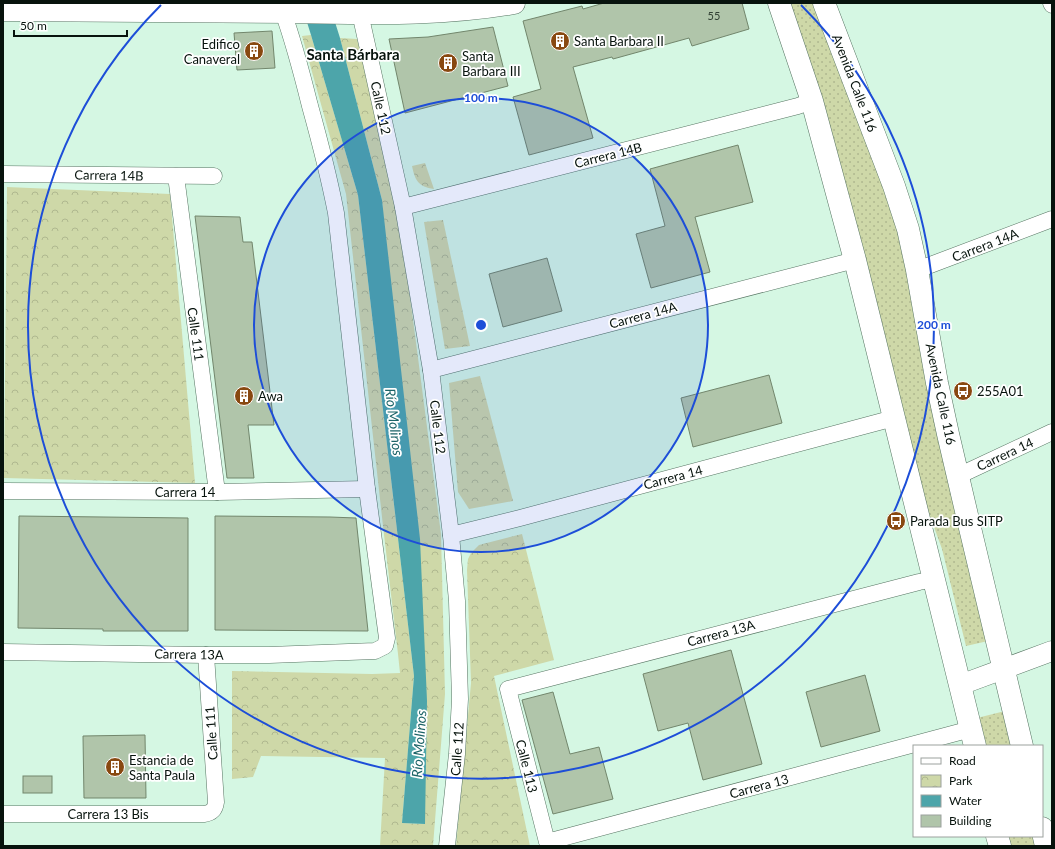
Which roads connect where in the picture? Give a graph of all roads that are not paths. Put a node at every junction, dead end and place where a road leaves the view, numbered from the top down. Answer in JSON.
{"nodes":[{"id":1,"x":46,"y":3,"type":"edge"},
{"id":2,"x":514,"y":3,"type":"edge"},
{"id":3,"x":779,"y":3,"type":"edge"},
{"id":4,"x":824,"y":3,"type":"edge"},
{"id":5,"x":3,"y":10,"type":"edge"},
{"id":6,"x":76,"y":11,"type":"junction"},
{"id":7,"x":291,"y":12,"type":"junction"},
{"id":8,"x":355,"y":13,"type":"junction"},
{"id":9,"x":812,"y":101,"type":"junction"},
{"id":10,"x":3,"y":174,"type":"edge"},
{"id":11,"x":176,"y":176,"type":"junction"},
{"id":12,"x":214,"y":176,"type":"dead end"},
{"id":13,"x":403,"y":207,"type":"junction"},
{"id":14,"x":1052,"y":219,"type":"edge"},
{"id":15,"x":856,"y":260,"type":"junction"},
{"id":16,"x":917,"y":270,"type":"junction"},
{"id":17,"x":431,"y":370,"type":"junction"},
{"id":18,"x":894,"y":418,"type":"junction"},
{"id":19,"x":1052,"y":432,"type":"edge"},
{"id":20,"x":958,"y":476,"type":"junction"},
{"id":21,"x":367,"y":489,"type":"junction"},
{"id":22,"x":3,"y":491,"type":"edge"},
{"id":23,"x":217,"y":492,"type":"junction"},
{"id":24,"x":451,"y":535,"type":"junction"},
{"id":25,"x":934,"y":579,"type":"junction"},
{"id":26,"x":1052,"y":651,"type":"edge"},
{"id":27,"x":3,"y":652,"type":"edge"},
{"id":28,"x":206,"y":655,"type":"junction"},
{"id":29,"x":1004,"y":670,"type":"junction"},
{"id":30,"x":960,"y":685,"type":"junction"},
{"id":31,"x":508,"y":689,"type":"joint"},
{"id":32,"x":973,"y":738,"type":"edge"},
{"id":33,"x":944,"y":745,"type":"edge"},
{"id":34,"x":1022,"y":745,"type":"edge"},
{"id":35,"x":913,"y":753,"type":"edge"},
{"id":36,"x":213,"y":811,"type":"joint"},
{"id":37,"x":3,"y":814,"type":"edge"},
{"id":38,"x":1043,"y":832,"type":"edge"},
{"id":39,"x":547,"y":842,"type":"joint"},
{"id":40,"x":447,"y":846,"type":"edge"},
{"id":41,"x":1046,"y":846,"type":"edge"}],
"edges":[{"from":1,"to":6,"type":"main road"},
{"from":2,"to":8,"type":"main road"},
{"from":3,"to":9,"type":"main road"},
{"from":4,"to":16,"type":"main road","name":"Avenida Calle 116"},
{"from":5,"to":6,"type":"main road"},
{"from":6,"to":7,"type":"main road"},
{"from":7,"to":8,"type":"main road"},
{"from":7,"to":21,"type":"street"},
{"from":8,"to":13,"type":"street","name":"Calle 112"},
{"from":9,"to":13,"type":"street","name":"Carrera 14B"},
{"from":9,"to":15,"type":"main road"},
{"from":10,"to":11,"type":"street","name":"Carrera 14B"},
{"from":11,"to":12,"type":"street","name":"Carrera 14B"},
{"from":11,"to":23,"type":"street","name":"Calle 111"},
{"from":13,"to":17,"type":"street","name":"Calle 112"},
{"from":14,"to":16,"type":"street","name":"Carrera 14A"},
{"from":15,"to":17,"type":"street","name":"Carrera 14A"},
{"from":15,"to":18,"type":"main road"},
{"from":16,"to":20,"type":"main road","name":"Avenida Calle 116"},
{"from":17,"to":24,"type":"street","name":"Calle 112"},
{"from":18,"to":24,"type":"street","name":"Carrera 14"},
{"from":18,"to":25,"type":"main road"},
{"from":19,"to":20,"type":"street","name":"Carrera 14"},
{"from":20,"to":29,"type":"main road","name":"Avenida Calle 116"},
{"from":21,"to":23,"type":"street","name":"Carrera 14"},
{"from":21,"to":28,"type":"street","name":"Carrera 13A"},
{"from":22,"to":23,"type":"street","name":"Carrera 14"},
{"from":24,"to":40,"type":"street","name":"Calle 112"},
{"from":25,"to":30,"type":"main road"},
{"from":25,"to":31,"type":"street","name":"Carrera 13A"},
{"from":26,"to":29,"type":"street"},
{"from":27,"to":28,"type":"street","name":"Carrera 13A"},
{"from":28,"to":36,"type":"street","name":"Calle 111"},
{"from":29,"to":30,"type":"street"},
{"from":29,"to":34,"type":"main road","name":"Avenida Calle 116"},
{"from":30,"to":32,"type":"main road"},
{"from":31,"to":39,"type":"street","name":"Calle 113"},
{"from":32,"to":33,"type":"street","name":"Carrera 13"},
{"from":35,"to":39,"type":"street","name":"Carrera 13"},
{"from":36,"to":37,"type":"street","name":"Carrera 13 Bis"},
{"from":38,"to":41,"type":"main road"}]}
